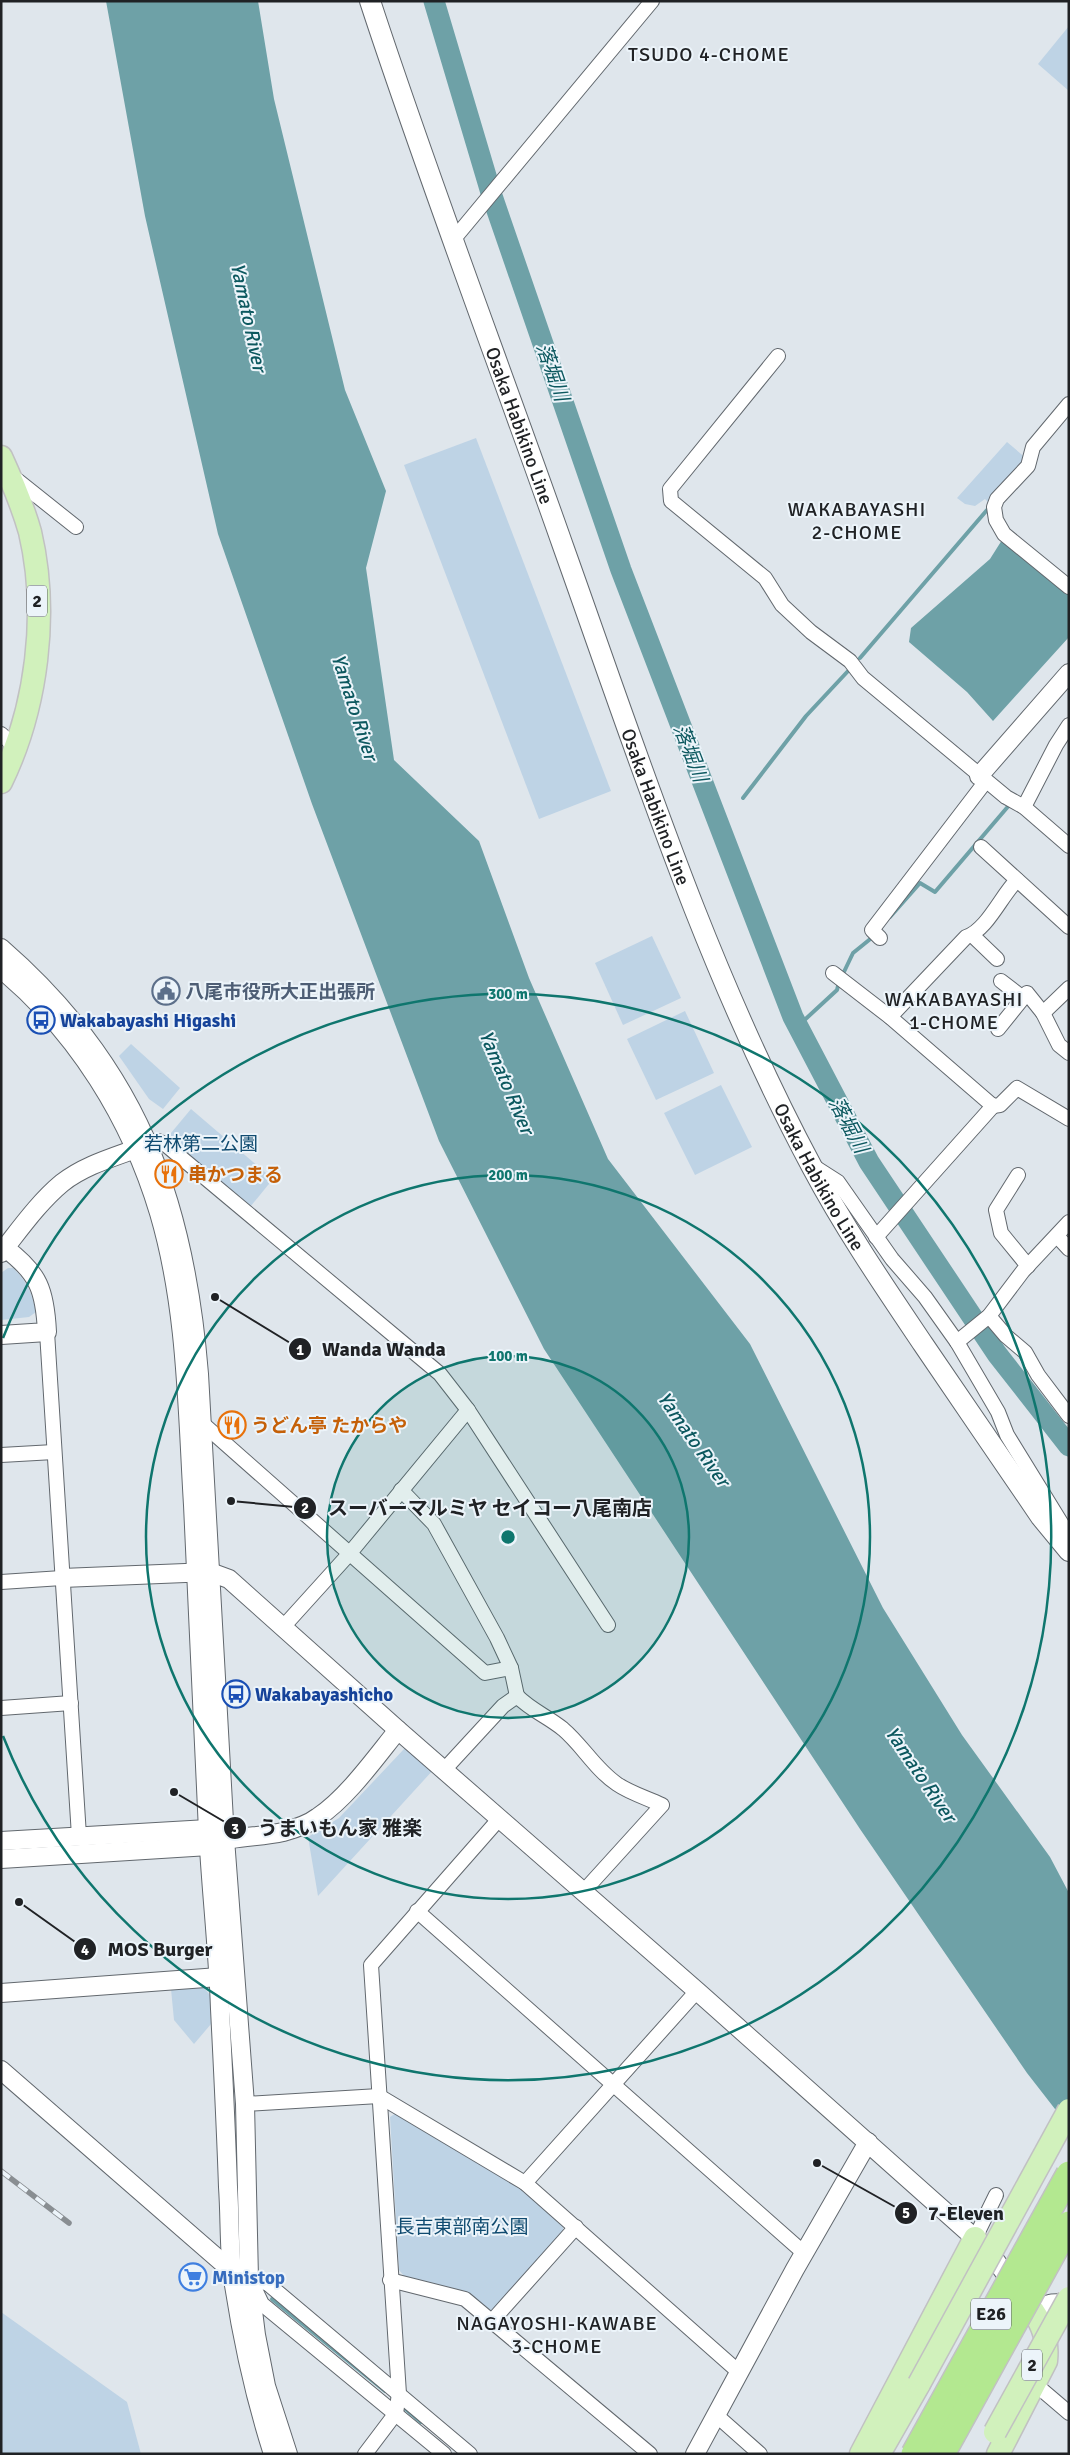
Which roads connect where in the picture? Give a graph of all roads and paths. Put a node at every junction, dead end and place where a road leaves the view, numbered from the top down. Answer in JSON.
{"nodes":[{"id":1,"x":370,"y":1,"type":"edge"},
{"id":2,"x":652,"y":1,"type":"edge"},
{"id":3,"x":453,"y":240,"type":"junction"},
{"id":4,"x":778,"y":356,"type":"dead end"},
{"id":5,"x":1069,"y":404,"type":"edge"},
{"id":6,"x":4,"y":468,"type":"edge"},
{"id":7,"x":76,"y":528,"type":"dead end"},
{"id":8,"x":1069,"y":587,"type":"edge"},
{"id":9,"x":1069,"y":673,"type":"edge"},
{"id":10,"x":1069,"y":725,"type":"edge"},
{"id":11,"x":8,"y":741,"type":"edge"},
{"id":12,"x":982,"y":778,"type":"junction"},
{"id":13,"x":1,"y":782,"type":"edge"},
{"id":14,"x":1024,"y":807,"type":"junction"},
{"id":15,"x":1069,"y":846,"type":"edge"},
{"id":16,"x":980,"y":847,"type":"dead end"},
{"id":17,"x":1016,"y":880,"type":"junction"},
{"id":18,"x":1069,"y":928,"type":"edge"},
{"id":19,"x":876,"y":934,"type":"dead end"},
{"id":20,"x":972,"y":935,"type":"junction"},
{"id":21,"x":1,"y":948,"type":"edge"},
{"id":22,"x":997,"y":958,"type":"dead end"},
{"id":23,"x":1,"y":969,"type":"edge"},
{"id":24,"x":838,"y":977,"type":"dead end"},
{"id":25,"x":1001,"y":981,"type":"dead end"},
{"id":26,"x":1069,"y":988,"type":"edge"},
{"id":27,"x":1023,"y":998,"type":"junction"},
{"id":28,"x":1043,"y":1012,"type":"junction"},
{"id":29,"x":890,"y":1017,"type":"junction"},
{"id":30,"x":998,"y":1029,"type":"dead end"},
{"id":31,"x":1069,"y":1053,"type":"edge"},
{"id":32,"x":993,"y":1106,"type":"junction"},
{"id":33,"x":1067,"y":1112,"type":"edge"},
{"id":34,"x":143,"y":1146,"type":"junction"},
{"id":35,"x":810,"y":1164,"type":"junction"},
{"id":36,"x":1018,"y":1174,"type":"dead end"},
{"id":37,"x":1069,"y":1222,"type":"edge"},
{"id":38,"x":880,"y":1232,"type":"junction"},
{"id":39,"x":1057,"y":1236,"type":"junction"},
{"id":40,"x":2,"y":1249,"type":"edge"},
{"id":41,"x":1069,"y":1249,"type":"edge"},
{"id":42,"x":1028,"y":1266,"type":"junction"},
{"id":43,"x":989,"y":1316,"type":"junction"},
{"id":44,"x":47,"y":1332,"type":"junction"},
{"id":45,"x":1,"y":1335,"type":"edge"},
{"id":46,"x":957,"y":1342,"type":"junction"},
{"id":47,"x":468,"y":1410,"type":"junction"},
{"id":48,"x":1069,"y":1416,"type":"edge"},
{"id":49,"x":202,"y":1423,"type":"junction"},
{"id":50,"x":54,"y":1452,"type":"junction"},
{"id":51,"x":1,"y":1455,"type":"edge"},
{"id":52,"x":401,"y":1490,"type":"junction"},
{"id":53,"x":1065,"y":1547,"type":"edge"},
{"id":54,"x":350,"y":1552,"type":"junction"},
{"id":55,"x":203,"y":1573,"type":"junction"},
{"id":56,"x":62,"y":1578,"type":"junction"},
{"id":57,"x":1,"y":1582,"type":"edge"},
{"id":58,"x":608,"y":1625,"type":"dead end"},
{"id":59,"x":284,"y":1626,"type":"junction"},
{"id":60,"x":511,"y":1668,"type":"junction"},
{"id":61,"x":517,"y":1696,"type":"junction"},
{"id":62,"x":71,"y":1703,"type":"junction"},
{"id":63,"x":1,"y":1708,"type":"edge"},
{"id":64,"x":398,"y":1730,"type":"junction"},
{"id":65,"x":444,"y":1770,"type":"junction"},
{"id":66,"x":500,"y":1818,"type":"junction"},
{"id":67,"x":79,"y":1836,"type":"junction"},
{"id":68,"x":208,"y":1837,"type":"junction"},
{"id":69,"x":225,"y":1838,"type":"junction"},
{"id":70,"x":1,"y":1841,"type":"edge"},
{"id":71,"x":1,"y":1859,"type":"edge"},
{"id":72,"x":584,"y":1891,"type":"junction"},
{"id":73,"x":417,"y":1911,"type":"junction"},
{"id":74,"x":219,"y":1977,"type":"junction"},
{"id":75,"x":697,"y":1991,"type":"junction"},
{"id":76,"x":1,"y":1993,"type":"edge"},
{"id":77,"x":1,"y":2070,"type":"edge"},
{"id":78,"x":612,"y":2084,"type":"junction"},
{"id":79,"x":379,"y":2096,"type":"junction"},
{"id":80,"x":245,"y":2104,"type":"junction"},
{"id":81,"x":1069,"y":2110,"type":"edge"},
{"id":82,"x":868,"y":2142,"type":"junction"},
{"id":83,"x":1069,"y":2174,"type":"edge"},
{"id":84,"x":525,"y":2183,"type":"junction"},
{"id":85,"x":996,"y":2195,"type":"dead end"},
{"id":86,"x":1069,"y":2224,"type":"edge"},
{"id":87,"x":576,"y":2227,"type":"junction"},
{"id":88,"x":974,"y":2238,"type":"junction"},
{"id":89,"x":1069,"y":2240,"type":"edge"},
{"id":90,"x":804,"y":2252,"type":"junction"},
{"id":91,"x":232,"y":2270,"type":"junction"},
{"id":92,"x":249,"y":2278,"type":"junction"},
{"id":93,"x":390,"y":2280,"type":"junction"},
{"id":94,"x":1069,"y":2298,"type":"edge"},
{"id":95,"x":1069,"y":2307,"type":"edge"},
{"id":96,"x":1033,"y":2311,"type":"junction"},
{"id":97,"x":492,"y":2321,"type":"junction"},
{"id":98,"x":1010,"y":2330,"type":"junction"},
{"id":99,"x":740,"y":2373,"type":"junction"},
{"id":100,"x":1035,"y":2384,"type":"junction"},
{"id":101,"x":399,"y":2394,"type":"junction"},
{"id":102,"x":396,"y":2413,"type":"junction"},
{"id":103,"x":1069,"y":2413,"type":"edge"},
{"id":104,"x":716,"y":2416,"type":"junction"},
{"id":105,"x":438,"y":2452,"type":"edge"},
{"id":106,"x":273,"y":2454,"type":"edge"},
{"id":107,"x":288,"y":2454,"type":"edge"},
{"id":108,"x":365,"y":2454,"type":"edge"},
{"id":109,"x":470,"y":2454,"type":"edge"},
{"id":110,"x":650,"y":2454,"type":"edge"},
{"id":111,"x":695,"y":2454,"type":"edge"},
{"id":112,"x":760,"y":2454,"type":"edge"},
{"id":113,"x":861,"y":2454,"type":"edge"},
{"id":114,"x":879,"y":2454,"type":"edge"},
{"id":115,"x":914,"y":2454,"type":"edge"},
{"id":116,"x":942,"y":2454,"type":"edge"},
{"id":117,"x":983,"y":2454,"type":"edge"},
{"id":118,"x":998,"y":2454,"type":"edge"}],
"edges":[{"from":1,"to":3,"type":"main road","name":"Osaka Habikino Line"},
{"from":2,"to":3,"type":"street"},
{"from":3,"to":35,"type":"main road","name":"Osaka Habikino Line"},
{"from":4,"to":12,"type":"street"},
{"from":5,"to":8,"type":"street"},
{"from":6,"to":7,"type":"street"},
{"from":6,"to":11,"type":"main road","number":"2"},
{"from":9,"to":12,"type":"street"},
{"from":10,"to":14,"type":"street"},
{"from":11,"to":13,"type":"main road","number":"2"},
{"from":12,"to":14,"type":"street"},
{"from":12,"to":19,"type":"street"},
{"from":14,"to":15,"type":"street"},
{"from":16,"to":17,"type":"street"},
{"from":17,"to":18,"type":"street"},
{"from":17,"to":20,"type":"street"},
{"from":20,"to":22,"type":"street"},
{"from":20,"to":29,"type":"street"},
{"from":21,"to":34,"type":"street"},
{"from":23,"to":34,"type":"street"},
{"from":24,"to":29,"type":"street"},
{"from":25,"to":27,"type":"street"},
{"from":26,"to":28,"type":"street"},
{"from":27,"to":28,"type":"street"},
{"from":27,"to":30,"type":"street"},
{"from":28,"to":31,"type":"street"},
{"from":29,"to":32,"type":"street"},
{"from":32,"to":33,"type":"street"},
{"from":32,"to":38,"type":"street"},
{"from":34,"to":40,"type":"street"},
{"from":34,"to":47,"type":"street"},
{"from":34,"to":49,"type":"street"},
{"from":34,"to":55,"type":"street"},
{"from":35,"to":38,"type":"street"},
{"from":35,"to":53,"type":"main road","name":"Osaka Habikino Line"},
{"from":36,"to":42,"type":"street"},
{"from":37,"to":39,"type":"street"},
{"from":38,"to":46,"type":"street"},
{"from":39,"to":41,"type":"street"},
{"from":39,"to":42,"type":"street"},
{"from":40,"to":44,"type":"street"},
{"from":42,"to":43,"type":"street"},
{"from":43,"to":46,"type":"street"},
{"from":43,"to":48,"type":"street"},
{"from":44,"to":45,"type":"street"},
{"from":44,"to":50,"type":"street"},
{"from":46,"to":53,"type":"street"},
{"from":47,"to":52,"type":"street"},
{"from":47,"to":58,"type":"street"},
{"from":49,"to":54,"type":"street"},
{"from":49,"to":55,"type":"street"},
{"from":50,"to":51,"type":"street"},
{"from":50,"to":56,"type":"street"},
{"from":52,"to":54,"type":"street"},
{"from":52,"to":60,"type":"street"},
{"from":54,"to":59,"type":"street"},
{"from":54,"to":60,"type":"street"},
{"from":55,"to":56,"type":"street"},
{"from":55,"to":59,"type":"street"},
{"from":55,"to":68,"type":"street"},
{"from":55,"to":69,"type":"street"},
{"from":56,"to":57,"type":"street"},
{"from":56,"to":62,"type":"street"},
{"from":59,"to":64,"type":"street"},
{"from":60,"to":61,"type":"street"},
{"from":61,"to":65,"type":"street"},
{"from":61,"to":72,"type":"street"},
{"from":62,"to":63,"type":"street"},
{"from":62,"to":67,"type":"street"},
{"from":64,"to":65,"type":"street"},
{"from":64,"to":69,"type":"street"},
{"from":65,"to":66,"type":"street"},
{"from":66,"to":72,"type":"street"},
{"from":66,"to":73,"type":"street"},
{"from":67,"to":68,"type":"street"},
{"from":67,"to":70,"type":"street"},
{"from":68,"to":69,"type":"street"},
{"from":68,"to":71,"type":"street"},
{"from":68,"to":74,"type":"street"},
{"from":69,"to":80,"type":"street"},
{"from":72,"to":75,"type":"street"},
{"from":73,"to":78,"type":"street"},
{"from":73,"to":79,"type":"street"},
{"from":74,"to":76,"type":"street"},
{"from":74,"to":91,"type":"street"},
{"from":75,"to":78,"type":"street"},
{"from":75,"to":82,"type":"street"},
{"from":77,"to":91,"type":"street"},
{"from":78,"to":84,"type":"street"},
{"from":78,"to":90,"type":"street"},
{"from":79,"to":80,"type":"street"},
{"from":79,"to":84,"type":"street"},
{"from":79,"to":93,"type":"street"},
{"from":80,"to":92,"type":"street"},
{"from":81,"to":114,"type":"main road","bridge":true},
{"from":82,"to":88,"type":"street"},
{"from":82,"to":90,"type":"street"},
{"from":83,"to":115,"type":"highway","number":"E26","bridge":true},
{"from":84,"to":87,"type":"street"},
{"from":85,"to":88,"type":"street"},
{"from":86,"to":98,"type":"highway","number":"E26","bridge":true},
{"from":87,"to":97,"type":"street"},
{"from":87,"to":99,"type":"street"},
{"from":88,"to":96,"type":"street"},
{"from":88,"to":113,"type":"main road"},
{"from":89,"to":98,"type":"highway","number":"E26","bridge":true},
{"from":90,"to":99,"type":"street"},
{"from":91,"to":92,"type":"street"},
{"from":91,"to":106,"type":"street"},
{"from":92,"to":101,"type":"street"},
{"from":92,"to":102,"type":"street"},
{"from":92,"to":107,"type":"street"},
{"from":93,"to":97,"type":"street"},
{"from":93,"to":101,"type":"street"},
{"from":94,"to":117,"type":"main road","number":"2","bridge":true},
{"from":95,"to":96,"type":"street"},
{"from":96,"to":100,"type":"main road"},
{"from":97,"to":110,"type":"street"},
{"from":98,"to":116,"type":"highway","number":"E26","bridge":true},
{"from":99,"to":104,"type":"street"},
{"from":100,"to":103,"type":"street"},
{"from":100,"to":118,"type":"main road"},
{"from":101,"to":102,"type":"street"},
{"from":101,"to":109,"type":"street"},
{"from":102,"to":105,"type":"street"},
{"from":102,"to":108,"type":"street"},
{"from":104,"to":111,"type":"street"},
{"from":104,"to":112,"type":"street"}]}
